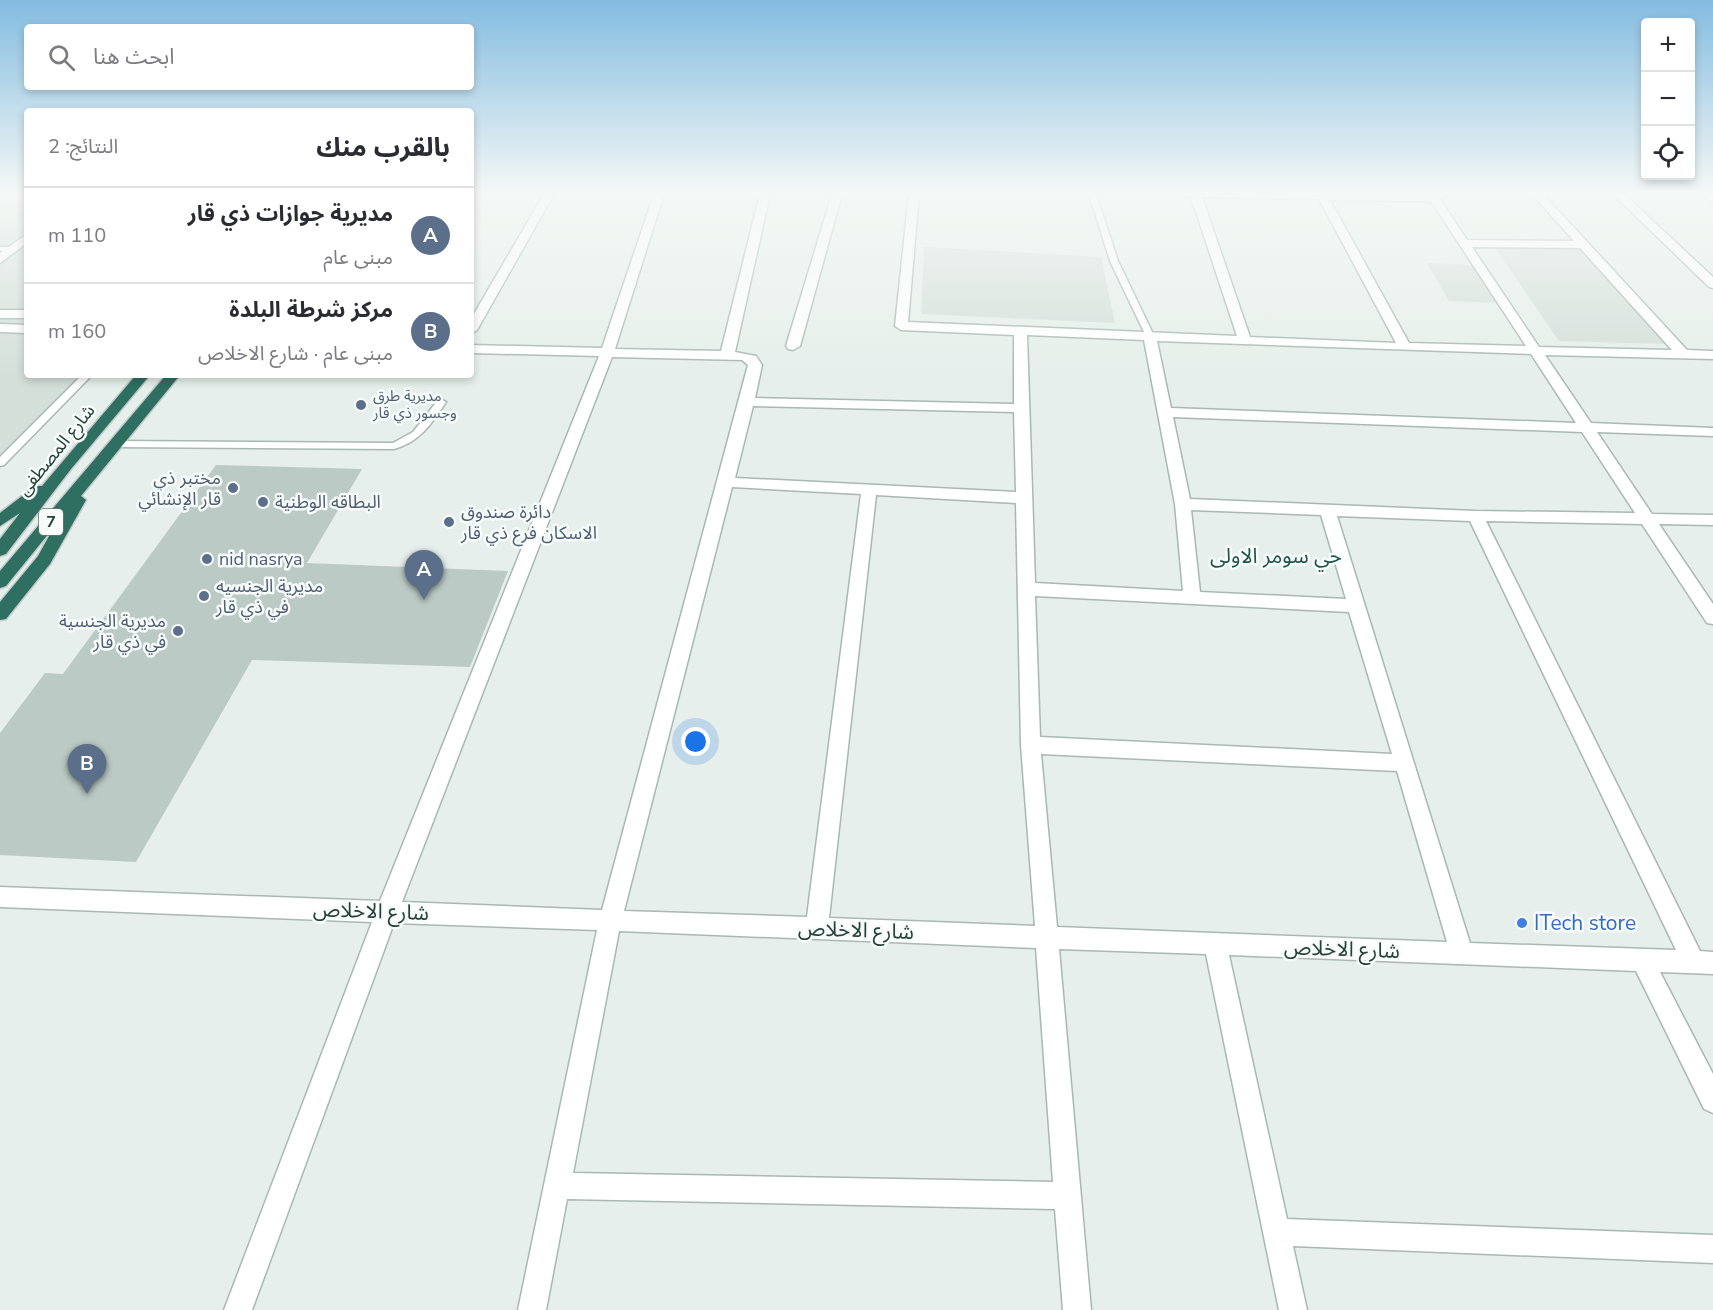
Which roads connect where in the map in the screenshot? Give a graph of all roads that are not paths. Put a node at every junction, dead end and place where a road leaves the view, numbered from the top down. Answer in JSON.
{"nodes":[{"id":1,"x":514,"y":255,"type":"edge"},
{"id":2,"x":639,"y":255,"type":"edge"},
{"id":3,"x":750,"y":255,"type":"edge"},
{"id":4,"x":819,"y":255,"type":"edge"},
{"id":5,"x":908,"y":255,"type":"edge"},
{"id":6,"x":1112,"y":255,"type":"edge"},
{"id":7,"x":1216,"y":255,"type":"edge"},
{"id":8,"x":1355,"y":255,"type":"edge"},
{"id":9,"x":1472,"y":255,"type":"edge"},
{"id":10,"x":1592,"y":255,"type":"edge"},
{"id":11,"x":1682,"y":255,"type":"edge"},
{"id":12,"x":1713,"y":284,"type":"edge"},
{"id":13,"x":0,"y":314,"type":"edge"},
{"id":14,"x":24,"y":314,"type":"edge"},
{"id":15,"x":474,"y":325,"type":"edge"},
{"id":16,"x":0,"y":328,"type":"edge"},
{"id":17,"x":24,"y":329,"type":"edge"},
{"id":18,"x":1021,"y":332,"type":"junction"},
{"id":19,"x":1150,"y":336,"type":"junction"},
{"id":20,"x":1245,"y":340,"type":"junction"},
{"id":21,"x":793,"y":346,"type":"dead end"},
{"id":22,"x":1404,"y":347,"type":"junction"},
{"id":23,"x":474,"y":349,"type":"edge"},
{"id":24,"x":1536,"y":350,"type":"junction"},
{"id":25,"x":607,"y":353,"type":"junction"},
{"id":26,"x":1683,"y":354,"type":"junction"},
{"id":27,"x":1713,"y":355,"type":"edge"},
{"id":28,"x":726,"y":356,"type":"junction"},
{"id":29,"x":84,"y":378,"type":"edge"},
{"id":30,"x":140,"y":378,"type":"edge"},
{"id":31,"x":171,"y":378,"type":"edge"},
{"id":32,"x":441,"y":402,"type":"dead end"},
{"id":33,"x":747,"y":402,"type":"junction"},
{"id":34,"x":1022,"y":408,"type":"junction"},
{"id":35,"x":1166,"y":412,"type":"junction"},
{"id":36,"x":1587,"y":428,"type":"junction"},
{"id":37,"x":1713,"y":432,"type":"edge"},
{"id":38,"x":116,"y":444,"type":"junction"},
{"id":39,"x":0,"y":463,"type":"edge"},
{"id":40,"x":66,"y":466,"type":"junction"},
{"id":41,"x":97,"y":467,"type":"junction"},
{"id":42,"x":726,"y":482,"type":"junction"},
{"id":43,"x":869,"y":490,"type":"junction"},
{"id":44,"x":1025,"y":498,"type":"junction"},
{"id":45,"x":1182,"y":504,"type":"junction"},
{"id":46,"x":1327,"y":510,"type":"junction"},
{"id":47,"x":1475,"y":516,"type":"junction"},
{"id":48,"x":1647,"y":519,"type":"junction"},
{"id":49,"x":1713,"y":520,"type":"edge"},
{"id":50,"x":0,"y":521,"type":"edge"},
{"id":51,"x":0,"y":550,"type":"edge"},
{"id":52,"x":3,"y":579,"type":"edge"},
{"id":53,"x":1027,"y":589,"type":"junction"},
{"id":54,"x":1192,"y":598,"type":"junction"},
{"id":55,"x":1355,"y":606,"type":"junction"},
{"id":56,"x":0,"y":614,"type":"edge"},
{"id":57,"x":1713,"y":618,"type":"edge"},
{"id":58,"x":1031,"y":745,"type":"junction"},
{"id":59,"x":1404,"y":763,"type":"junction"},
{"id":60,"x":0,"y":897,"type":"edge"},
{"id":61,"x":387,"y":912,"type":"junction"},
{"id":62,"x":610,"y":921,"type":"junction"},
{"id":63,"x":817,"y":929,"type":"junction"},
{"id":64,"x":1048,"y":938,"type":"junction"},
{"id":65,"x":1215,"y":944,"type":"junction"},
{"id":66,"x":1462,"y":953,"type":"junction"},
{"id":67,"x":1642,"y":960,"type":"junction"},
{"id":68,"x":1703,"y":963,"type":"edge"},
{"id":69,"x":1713,"y":1100,"type":"edge"},
{"id":70,"x":557,"y":1186,"type":"junction"},
{"id":71,"x":1068,"y":1196,"type":"junction"},
{"id":72,"x":1276,"y":1232,"type":"junction"},
{"id":73,"x":1713,"y":1250,"type":"edge"},
{"id":74,"x":238,"y":1310,"type":"edge"},
{"id":75,"x":532,"y":1310,"type":"edge"},
{"id":76,"x":1077,"y":1310,"type":"edge"},
{"id":77,"x":1293,"y":1310,"type":"edge"}],
"edges":[{"from":1,"to":15,"type":"street"},
{"from":2,"to":25,"type":"street"},
{"from":3,"to":28,"type":"street"},
{"from":4,"to":21,"type":"street"},
{"from":5,"to":18,"type":"street"},
{"from":6,"to":19,"type":"lane"},
{"from":7,"to":20,"type":"street"},
{"from":8,"to":22,"type":"street"},
{"from":9,"to":24,"type":"street"},
{"from":10,"to":26,"type":"street"},
{"from":11,"to":12,"type":"street"},
{"from":13,"to":14,"type":"street"},
{"from":16,"to":17,"type":"street"},
{"from":18,"to":19,"type":"street"},
{"from":18,"to":34,"type":"street"},
{"from":19,"to":20,"type":"street"},
{"from":19,"to":35,"type":"street"},
{"from":20,"to":22,"type":"street"},
{"from":22,"to":24,"type":"street"},
{"from":23,"to":25,"type":"street"},
{"from":24,"to":26,"type":"street"},
{"from":24,"to":36,"type":"street"},
{"from":25,"to":28,"type":"street"},
{"from":25,"to":61,"type":"street"},
{"from":26,"to":27,"type":"street"},
{"from":28,"to":33,"type":"street"},
{"from":29,"to":39,"type":"lane"},
{"from":30,"to":40,"type":"highway","name":"شارع المصطفى","number":"7"},
{"from":31,"to":38,"type":"highway","number":"7"},
{"from":32,"to":38,"type":"lane"},
{"from":33,"to":34,"type":"street"},
{"from":33,"to":42,"type":"street"},
{"from":34,"to":44,"type":"street"},
{"from":35,"to":36,"type":"street"},
{"from":35,"to":45,"type":"street"},
{"from":36,"to":37,"type":"street"},
{"from":36,"to":48,"type":"street"},
{"from":38,"to":41,"type":"highway","number":"7"},
{"from":40,"to":50,"type":"highway"},
{"from":40,"to":51,"type":"highway","name":"شارع المصطفى","number":"7"},
{"from":41,"to":52,"type":"highway","number":"7"},
{"from":41,"to":56,"type":"highway"},
{"from":42,"to":43,"type":"street"},
{"from":42,"to":62,"type":"street"},
{"from":43,"to":44,"type":"street"},
{"from":43,"to":63,"type":"street"},
{"from":44,"to":53,"type":"street"},
{"from":45,"to":46,"type":"street"},
{"from":45,"to":54,"type":"street"},
{"from":46,"to":47,"type":"street"},
{"from":46,"to":55,"type":"street"},
{"from":47,"to":48,"type":"street"},
{"from":47,"to":68,"type":"street"},
{"from":48,"to":49,"type":"street"},
{"from":48,"to":57,"type":"street"},
{"from":53,"to":54,"type":"street"},
{"from":53,"to":58,"type":"street"},
{"from":54,"to":55,"type":"street"},
{"from":55,"to":59,"type":"street"},
{"from":58,"to":59,"type":"street"},
{"from":58,"to":64,"type":"street"},
{"from":59,"to":66,"type":"street"},
{"from":60,"to":61,"type":"street","name":"شارع الاخلاص"},
{"from":61,"to":62,"type":"street","name":"شارع الاخلاص"},
{"from":61,"to":74,"type":"street"},
{"from":62,"to":63,"type":"street","name":"شارع الاخلاص"},
{"from":62,"to":70,"type":"street"},
{"from":63,"to":64,"type":"street","name":"شارع الاخلاص"},
{"from":64,"to":65,"type":"street","name":"شارع الاخلاص"},
{"from":64,"to":71,"type":"street"},
{"from":65,"to":66,"type":"street","name":"شارع الاخلاص"},
{"from":65,"to":72,"type":"street"},
{"from":66,"to":67,"type":"street","name":"شارع الاخلاص"},
{"from":67,"to":68,"type":"street","name":"شارع الاخلاص"},
{"from":67,"to":69,"type":"street"},
{"from":70,"to":71,"type":"street"},
{"from":70,"to":75,"type":"street"},
{"from":71,"to":76,"type":"street"},
{"from":72,"to":73,"type":"street"},
{"from":72,"to":77,"type":"street"}]}
